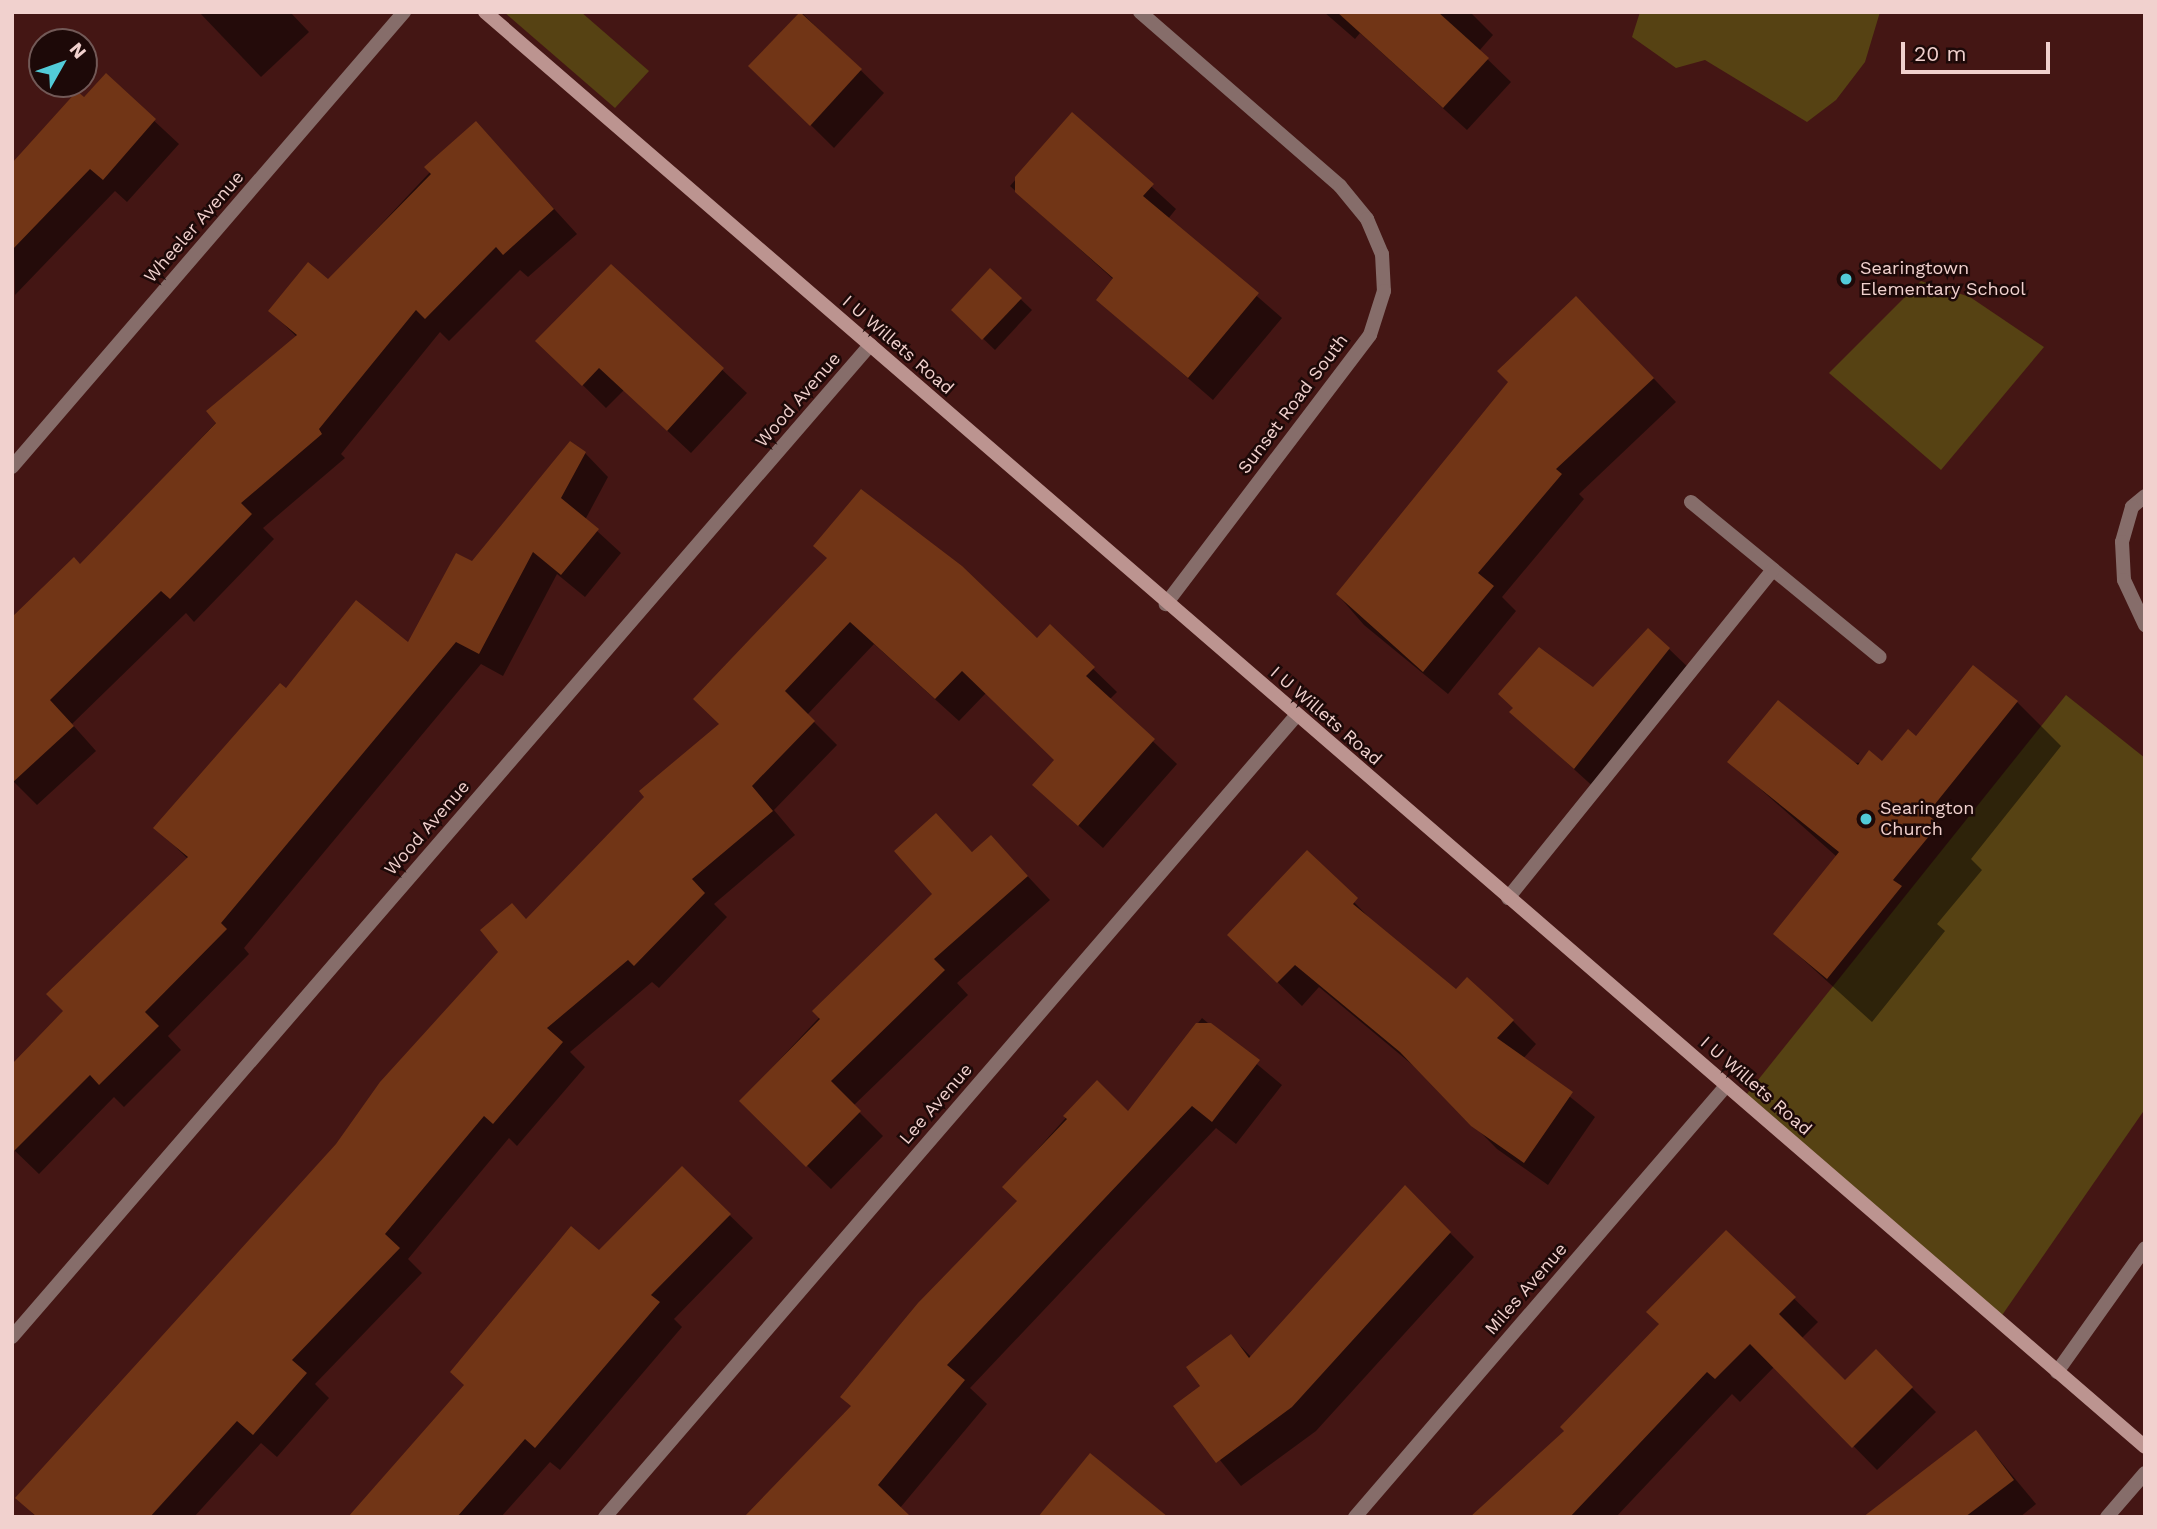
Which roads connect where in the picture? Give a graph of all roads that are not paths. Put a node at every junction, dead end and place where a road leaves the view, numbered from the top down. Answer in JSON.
{"nodes":[{"id":1,"x":404,"y":12,"type":"edge"},
{"id":2,"x":485,"y":12,"type":"edge"},
{"id":3,"x":1140,"y":12,"type":"edge"},
{"id":4,"x":870,"y":345,"type":"junction"},
{"id":5,"x":12,"y":467,"type":"edge"},
{"id":6,"x":2145,"y":496,"type":"edge"},
{"id":7,"x":1691,"y":502,"type":"dead end"},
{"id":8,"x":1773,"y":570,"type":"junction"},
{"id":9,"x":1166,"y":604,"type":"junction"},
{"id":10,"x":2145,"y":625,"type":"edge"},
{"id":11,"x":1881,"y":657,"type":"dead end"},
{"id":12,"x":1296,"y":716,"type":"junction"},
{"id":13,"x":1508,"y":898,"type":"junction"},
{"id":14,"x":1726,"y":1086,"type":"junction"},
{"id":15,"x":2145,"y":1248,"type":"edge"},
{"id":16,"x":12,"y":1337,"type":"edge"},
{"id":17,"x":2057,"y":1372,"type":"junction"},
{"id":18,"x":2145,"y":1447,"type":"edge"},
{"id":19,"x":2145,"y":1473,"type":"edge"},
{"id":20,"x":605,"y":1517,"type":"edge"},
{"id":21,"x":1355,"y":1517,"type":"edge"},
{"id":22,"x":2107,"y":1517,"type":"edge"}],
"edges":[{"from":1,"to":5,"type":"street","name":"Wheeler Avenue"},
{"from":2,"to":4,"type":"main road","name":"I U Willets Road"},
{"from":3,"to":9,"type":"street","name":"Sunset Road South"},
{"from":4,"to":9,"type":"main road","name":"I U Willets Road"},
{"from":4,"to":16,"type":"street","name":"Wood Avenue"},
{"from":6,"to":10,"type":"street"},
{"from":7,"to":8,"type":"street"},
{"from":8,"to":11,"type":"street"},
{"from":8,"to":13,"type":"street"},
{"from":9,"to":12,"type":"main road","name":"I U Willets Road"},
{"from":12,"to":13,"type":"main road","name":"I U Willets Road"},
{"from":12,"to":20,"type":"street","name":"Lee Avenue"},
{"from":13,"to":14,"type":"main road","name":"I U Willets Road"},
{"from":14,"to":17,"type":"main road","name":"I U Willets Road"},
{"from":14,"to":21,"type":"street","name":"Miles Avenue"},
{"from":15,"to":17,"type":"street"},
{"from":17,"to":18,"type":"main road","name":"I U Willets Road"},
{"from":19,"to":22,"type":"street"}]}
